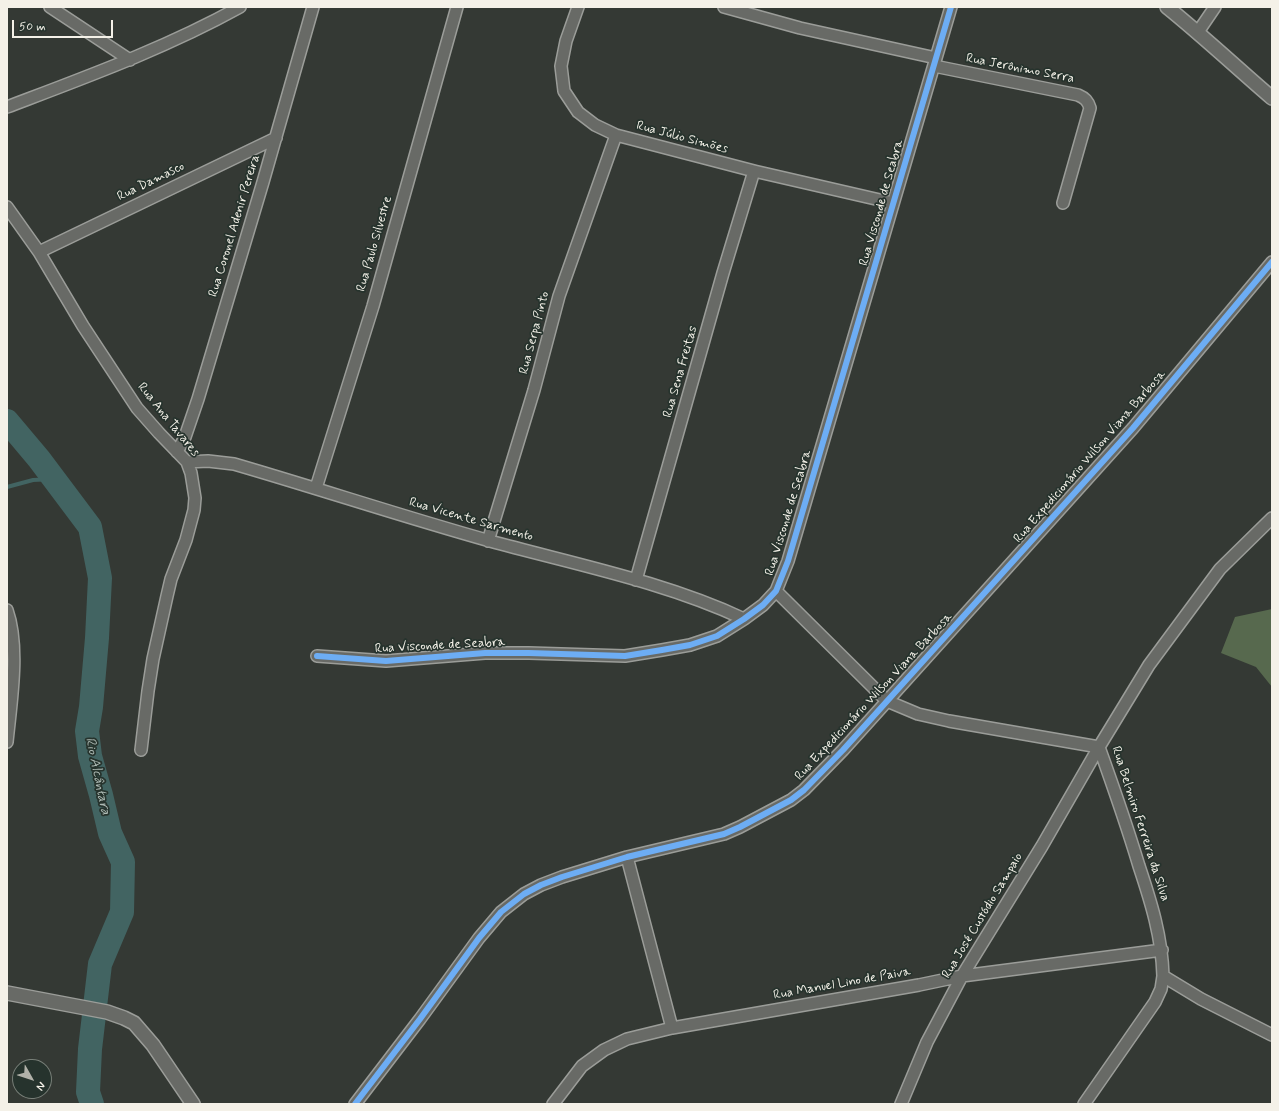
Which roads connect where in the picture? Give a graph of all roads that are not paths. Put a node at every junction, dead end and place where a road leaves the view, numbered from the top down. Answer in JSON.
{"nodes":[{"id":1,"x":50,"y":7,"type":"edge"},
{"id":2,"x":240,"y":7,"type":"edge"},
{"id":3,"x":313,"y":7,"type":"edge"},
{"id":4,"x":457,"y":7,"type":"edge"},
{"id":5,"x":578,"y":7,"type":"edge"},
{"id":6,"x":724,"y":7,"type":"edge"},
{"id":7,"x":951,"y":7,"type":"edge"},
{"id":8,"x":1167,"y":7,"type":"edge"},
{"id":9,"x":1215,"y":7,"type":"edge"},
{"id":10,"x":1198,"y":32,"type":"junction"},
{"id":11,"x":130,"y":60,"type":"junction"},
{"id":12,"x":935,"y":62,"type":"junction"},
{"id":13,"x":1272,"y":98,"type":"edge"},
{"id":14,"x":7,"y":107,"type":"edge"},
{"id":15,"x":616,"y":135,"type":"junction"},
{"id":16,"x":276,"y":138,"type":"junction"},
{"id":17,"x":754,"y":171,"type":"junction"},
{"id":18,"x":1063,"y":203,"type":"dead end"},
{"id":19,"x":893,"y":204,"type":"junction"},
{"id":20,"x":7,"y":207,"type":"edge"},
{"id":21,"x":39,"y":252,"type":"junction"},
{"id":22,"x":1272,"y":262,"type":"edge"},
{"id":23,"x":177,"y":452,"type":"junction"},
{"id":24,"x":187,"y":462,"type":"junction"},
{"id":25,"x":316,"y":488,"type":"junction"},
{"id":26,"x":1272,"y":518,"type":"edge"},
{"id":27,"x":488,"y":540,"type":"junction"},
{"id":28,"x":636,"y":580,"type":"junction"},
{"id":29,"x":776,"y":591,"type":"junction"},
{"id":30,"x":7,"y":610,"type":"edge"},
{"id":31,"x":744,"y":620,"type":"junction"},
{"id":32,"x":10,"y":645,"type":"edge"},
{"id":33,"x":317,"y":656,"type":"dead end"},
{"id":34,"x":887,"y":701,"type":"junction"},
{"id":35,"x":7,"y":742,"type":"edge"},
{"id":36,"x":1099,"y":747,"type":"junction"},
{"id":37,"x":141,"y":750,"type":"dead end"},
{"id":38,"x":627,"y":857,"type":"junction"},
{"id":39,"x":1162,"y":950,"type":"junction"},
{"id":40,"x":962,"y":976,"type":"junction"},
{"id":41,"x":1163,"y":976,"type":"junction"},
{"id":42,"x":7,"y":993,"type":"edge"},
{"id":43,"x":672,"y":1028,"type":"junction"},
{"id":44,"x":1272,"y":1035,"type":"edge"},
{"id":45,"x":193,"y":1104,"type":"edge"},
{"id":46,"x":355,"y":1104,"type":"edge"},
{"id":47,"x":553,"y":1104,"type":"edge"},
{"id":48,"x":902,"y":1104,"type":"edge"},
{"id":49,"x":1084,"y":1104,"type":"edge"}],
"edges":[{"from":1,"to":11,"type":"street"},
{"from":2,"to":11,"type":"street"},
{"from":3,"to":16,"type":"street","name":"Rua Coronel Adenir Pereira"},
{"from":4,"to":25,"type":"street","name":"Rua Paulo Silvestre"},
{"from":5,"to":15,"type":"street","name":"Rua Júlio Simões"},
{"from":6,"to":12,"type":"street","name":"Rua Jerônimo Serra"},
{"from":7,"to":12,"type":"street","name":"Rua Visconde de Seabra"},
{"from":8,"to":10,"type":"street"},
{"from":9,"to":10,"type":"street"},
{"from":10,"to":13,"type":"street"},
{"from":11,"to":14,"type":"street"},
{"from":12,"to":18,"type":"street","name":"Rua Jerônimo Serra"},
{"from":12,"to":19,"type":"street","name":"Rua Visconde de Seabra"},
{"from":15,"to":17,"type":"street","name":"Rua Júlio Simões"},
{"from":15,"to":27,"type":"street","name":"Rua Serpa Pinto"},
{"from":16,"to":21,"type":"street","name":"Rua Damasco"},
{"from":16,"to":23,"type":"street","name":"Rua Coronel Adenir Pereira"},
{"from":17,"to":19,"type":"street","name":"Rua Júlio Simões"},
{"from":17,"to":28,"type":"street","name":"Rua Sena Freitas"},
{"from":19,"to":29,"type":"street","name":"Rua Visconde de Seabra"},
{"from":20,"to":21,"type":"street","name":"Rua Ana Tavares"},
{"from":21,"to":23,"type":"street","name":"Rua Ana Tavares"},
{"from":22,"to":34,"type":"street","name":"Rua Expedicionário Wilson Viana Barbosa"},
{"from":23,"to":24,"type":"street","name":"Rua Ana Tavares"},
{"from":24,"to":25,"type":"street","name":"Rua Vicente Sarmento"},
{"from":24,"to":37,"type":"street","name":"Rua Ana Tavares"},
{"from":25,"to":27,"type":"street","name":"Rua Vicente Sarmento"},
{"from":26,"to":36,"type":"street","name":"Rua Belmiro Ferreira da Silva"},
{"from":27,"to":28,"type":"street","name":"Rua Vicente Sarmento"},
{"from":28,"to":31,"type":"street","name":"Rua Vicente Sarmento"},
{"from":29,"to":31,"type":"street","name":"Rua Visconde de Seabra"},
{"from":29,"to":34,"type":"street"},
{"from":30,"to":32,"type":"street"},
{"from":31,"to":33,"type":"street","name":"Rua Visconde de Seabra"},
{"from":32,"to":35,"type":"street"},
{"from":34,"to":36,"type":"street"},
{"from":34,"to":38,"type":"street","name":"Rua Expedicionário Wilson Viana Barbosa"},
{"from":36,"to":39,"type":"street","name":"Rua Belmiro Ferreira da Silva"},
{"from":36,"to":40,"type":"street","name":"Rua José Custódio Sampaio"},
{"from":38,"to":43,"type":"street"},
{"from":38,"to":46,"type":"street","name":"Rua Expedicionário Wilson Viana Barbosa"},
{"from":39,"to":40,"type":"street","name":"Rua Manuel Lino de Paiva"},
{"from":39,"to":41,"type":"street","name":"Rua Belmiro Ferreira da Silva"},
{"from":40,"to":43,"type":"street","name":"Rua Manuel Lino de Paiva"},
{"from":40,"to":48,"type":"street","name":"Rua José Custódio Sampaio"},
{"from":41,"to":44,"type":"street"},
{"from":41,"to":49,"type":"street","name":"Rua Belmiro Ferreira da Silva"},
{"from":42,"to":45,"type":"street"},
{"from":43,"to":47,"type":"street","name":"Rua Manuel Lino de Paiva"}]}
